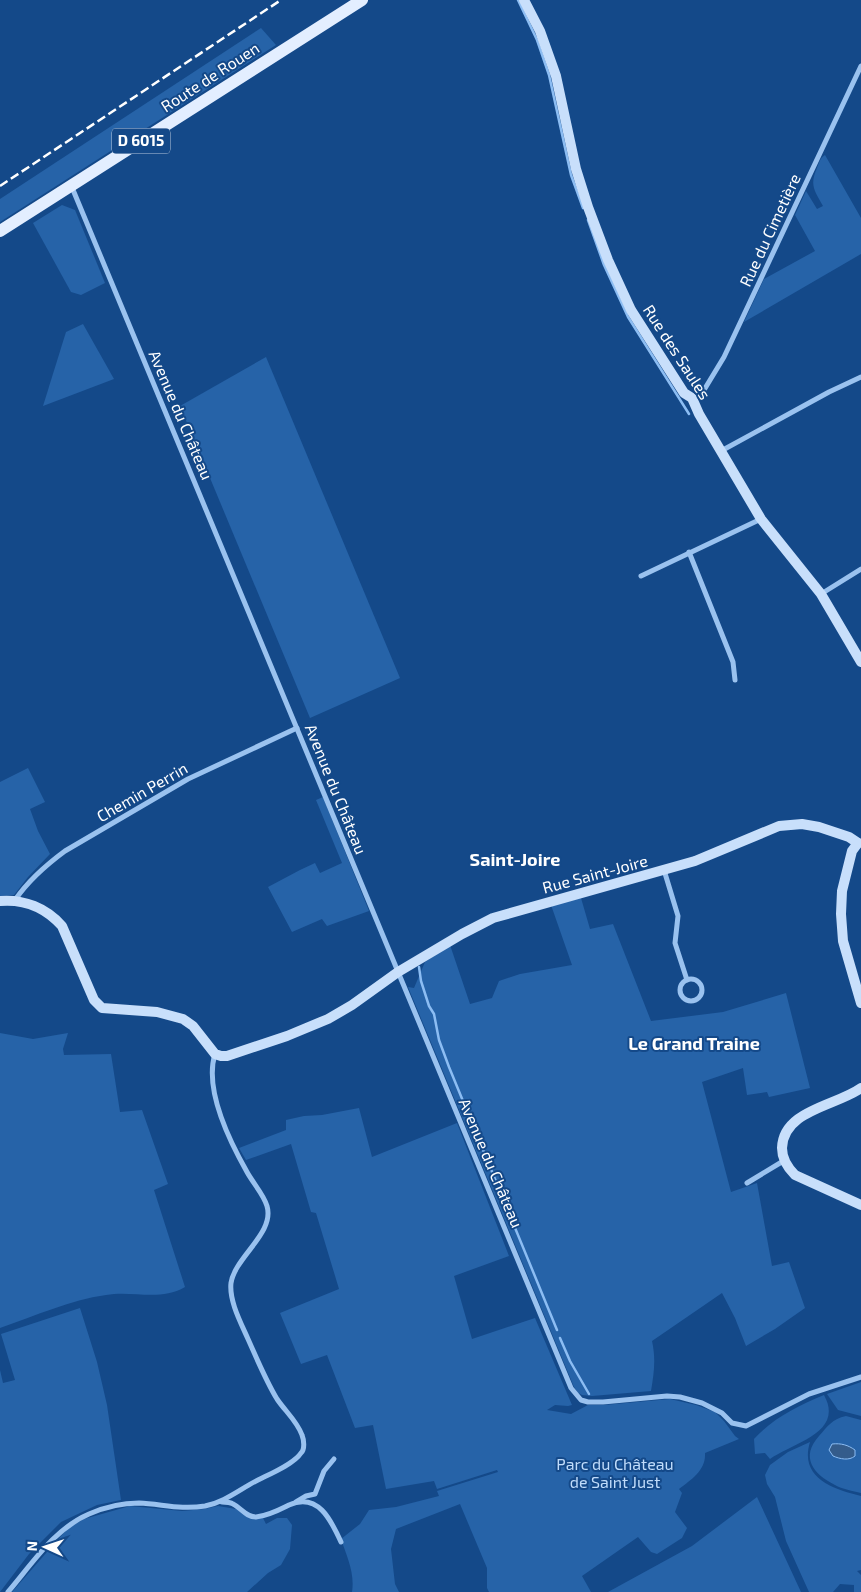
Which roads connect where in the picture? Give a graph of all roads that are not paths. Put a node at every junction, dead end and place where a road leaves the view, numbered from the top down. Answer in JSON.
{"nodes":[{"id":1,"x":362,"y":0,"type":"edge"},
{"id":2,"x":524,"y":0,"type":"edge"},
{"id":3,"x":861,"y":66,"type":"edge"},
{"id":4,"x":71,"y":185,"type":"junction"},
{"id":5,"x":0,"y":231,"type":"edge"},
{"id":6,"x":861,"y":377,"type":"edge"},
{"id":7,"x":692,"y":398,"type":"junction"},
{"id":8,"x":721,"y":451,"type":"junction"},
{"id":9,"x":761,"y":519,"type":"junction"},
{"id":10,"x":689,"y":552,"type":"junction"},
{"id":11,"x":861,"y":569,"type":"edge"},
{"id":12,"x":641,"y":576,"type":"dead end"},
{"id":13,"x":821,"y":594,"type":"junction"},
{"id":14,"x":861,"y":662,"type":"edge"},
{"id":15,"x":735,"y":680,"type":"dead end"},
{"id":16,"x":297,"y":728,"type":"junction"},
{"id":17,"x":859,"y":843,"type":"edge"},
{"id":18,"x":664,"y":870,"type":"junction"},
{"id":19,"x":15,"y":900,"type":"junction"},
{"id":20,"x":0,"y":901,"type":"edge"},
{"id":21,"x":398,"y":972,"type":"junction"},
{"id":22,"x":687,"y":980,"type":"junction"},
{"id":23,"x":861,"y":1004,"type":"edge"},
{"id":24,"x":215,"y":1054,"type":"junction"},
{"id":25,"x":861,"y":1088,"type":"edge"},
{"id":26,"x":784,"y":1160,"type":"junction"},
{"id":27,"x":747,"y":1183,"type":"dead end"},
{"id":28,"x":861,"y":1205,"type":"edge"},
{"id":29,"x":861,"y":1377,"type":"edge"},
{"id":30,"x":334,"y":1459,"type":"dead end"},
{"id":31,"x":221,"y":1502,"type":"junction"},
{"id":32,"x":295,"y":1502,"type":"junction"},
{"id":33,"x":341,"y":1542,"type":"dead end"},
{"id":34,"x":8,"y":1592,"type":"edge"}],
"edges":[{"from":1,"to":4,"type":"main road","name":"Route de Rouen","number":"D 6015"},
{"from":2,"to":7,"type":"street","name":"Rue des Saules"},
{"from":3,"to":7,"type":"street","name":"Rue du Cimetière"},
{"from":4,"to":5,"type":"main road","name":"Route de Rouen","number":"D 6015"},
{"from":4,"to":16,"type":"street","name":"Avenue du Château"},
{"from":6,"to":8,"type":"street"},
{"from":7,"to":8,"type":"street","name":"Rue des Saules"},
{"from":8,"to":9,"type":"street","name":"Rue des Saules"},
{"from":9,"to":10,"type":"street"},
{"from":9,"to":13,"type":"street","name":"Rue des Saules"},
{"from":10,"to":12,"type":"street"},
{"from":10,"to":15,"type":"street"},
{"from":11,"to":13,"type":"street"},
{"from":13,"to":14,"type":"street","name":"Rue des Saules"},
{"from":16,"to":19,"type":"street","name":"Chemin Perrin"},
{"from":16,"to":21,"type":"street","name":"Avenue du Château"},
{"from":17,"to":18,"type":"street","name":"Rue Saint-Joire"},
{"from":17,"to":23,"type":"street"},
{"from":18,"to":21,"type":"street","name":"Rue Saint-Joire"},
{"from":18,"to":22,"type":"street"},
{"from":19,"to":20,"type":"street"},
{"from":19,"to":24,"type":"street"},
{"from":21,"to":24,"type":"street","name":"Rue Saint-Joire"},
{"from":21,"to":29,"type":"street","name":"Avenue du Château"},
{"from":22,"to":22,"type":"street"},
{"from":24,"to":31,"type":"street"},
{"from":25,"to":26,"type":"street"},
{"from":26,"to":27,"type":"street"},
{"from":26,"to":28,"type":"street"},
{"from":30,"to":32,"type":"street"},
{"from":31,"to":32,"type":"street"},
{"from":31,"to":34,"type":"street"},
{"from":32,"to":33,"type":"street"}]}
